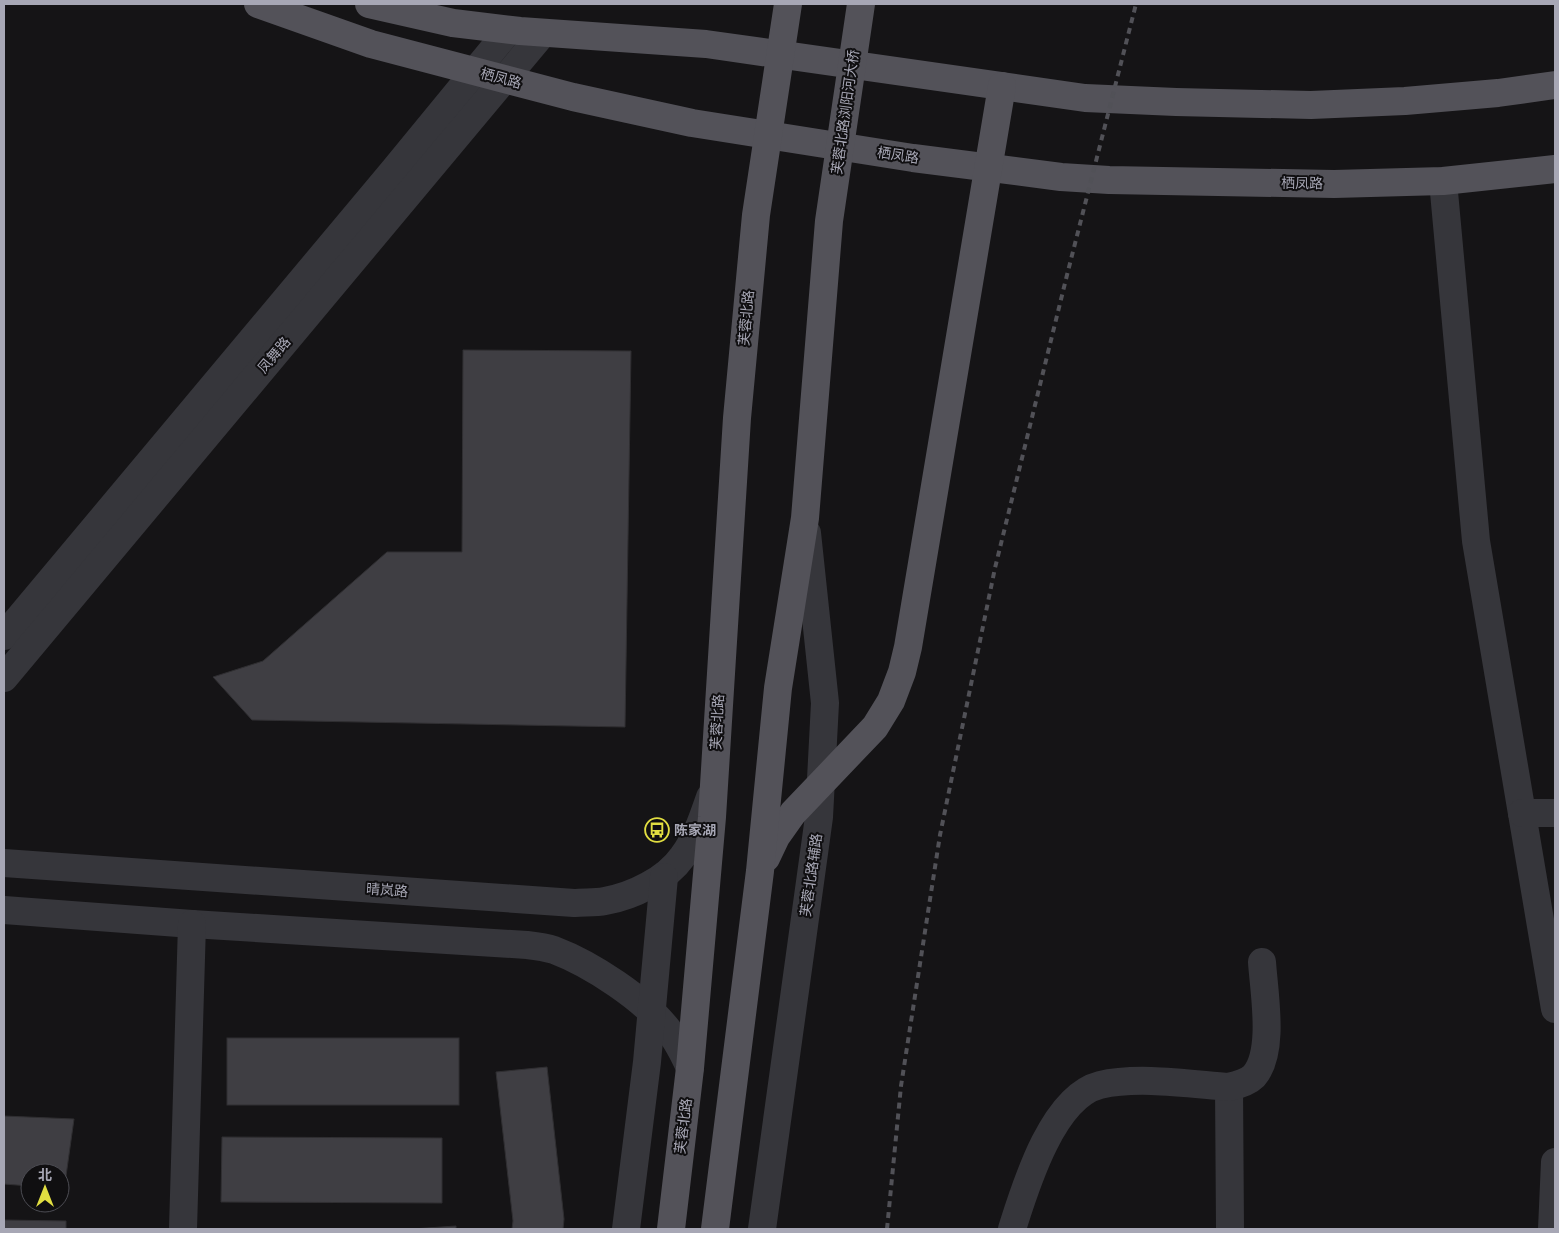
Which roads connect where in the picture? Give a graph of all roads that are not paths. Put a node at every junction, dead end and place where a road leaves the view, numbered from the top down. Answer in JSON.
{"nodes":[{"id":1,"x":258,"y":4,"type":"edge"},
{"id":2,"x":369,"y":4,"type":"edge"},
{"id":3,"x":788,"y":4,"type":"edge"},
{"id":4,"x":861,"y":4,"type":"edge"},
{"id":5,"x":509,"y":30,"type":"junction"},
{"id":6,"x":543,"y":33,"type":"junction"},
{"id":7,"x":475,"y":72,"type":"junction"},
{"id":8,"x":505,"y":79,"type":"junction"},
{"id":9,"x":1555,"y":85,"type":"edge"},
{"id":10,"x":1002,"y":86,"type":"junction"},
{"id":11,"x":988,"y":168,"type":"junction"},
{"id":12,"x":1555,"y":169,"type":"edge"},
{"id":13,"x":1443,"y":181,"type":"junction"},
{"id":14,"x":805,"y":518,"type":"junction"},
{"id":15,"x":4,"y":636,"type":"edge"},
{"id":16,"x":4,"y":678,"type":"edge"},
{"id":17,"x":820,"y":784,"type":"junction"},
{"id":18,"x":714,"y":789,"type":"junction"},
{"id":19,"x":1522,"y":813,"type":"junction"},
{"id":20,"x":1555,"y":813,"type":"edge"},
{"id":21,"x":4,"y":863,"type":"edge"},
{"id":22,"x":760,"y":871,"type":"junction"},
{"id":23,"x":664,"y":877,"type":"junction"},
{"id":24,"x":4,"y":910,"type":"edge"},
{"id":25,"x":192,"y":924,"type":"junction"},
{"id":26,"x":1262,"y":962,"type":"dead end"},
{"id":27,"x":1555,"y":1009,"type":"edge"},
{"id":28,"x":651,"y":1012,"type":"junction"},
{"id":29,"x":690,"y":1068,"type":"junction"},
{"id":30,"x":1229,"y":1086,"type":"junction"},
{"id":31,"x":1555,"y":1162,"type":"edge"},
{"id":32,"x":183,"y":1229,"type":"edge"},
{"id":33,"x":626,"y":1229,"type":"edge"},
{"id":34,"x":671,"y":1229,"type":"edge"},
{"id":35,"x":715,"y":1229,"type":"edge"},
{"id":36,"x":762,"y":1229,"type":"edge"},
{"id":37,"x":1012,"y":1229,"type":"edge"},
{"id":38,"x":1230,"y":1229,"type":"edge"},
{"id":39,"x":1552,"y":1229,"type":"edge"}],
"edges":[{"from":1,"to":7,"type":"main road","name":"栖凤路"},
{"from":2,"to":5,"type":"main road"},
{"from":3,"to":18,"type":"main road","name":"芙蓉北路"},
{"from":4,"to":14,"type":"main road","name":"芙蓉北路浏阳河大桥"},
{"from":5,"to":6,"type":"main road"},
{"from":5,"to":7,"type":"street","name":"凤舞路"},
{"from":6,"to":8,"type":"street","name":"凤舞路"},
{"from":6,"to":10,"type":"main road"},
{"from":7,"to":8,"type":"main road","name":"栖凤路"},
{"from":7,"to":15,"type":"street","name":"凤舞路"},
{"from":8,"to":11,"type":"main road","name":"栖凤路"},
{"from":8,"to":16,"type":"street","name":"凤舞路"},
{"from":9,"to":10,"type":"main road"},
{"from":10,"to":11,"type":"main road"},
{"from":11,"to":13,"type":"main road","name":"栖凤路"},
{"from":11,"to":17,"type":"main road"},
{"from":12,"to":13,"type":"main road","name":"栖凤路"},
{"from":13,"to":19,"type":"street"},
{"from":14,"to":17,"type":"street","name":"芙蓉北路辅路"},
{"from":14,"to":22,"type":"main road"},
{"from":17,"to":22,"type":"main road"},
{"from":17,"to":36,"type":"street","name":"芙蓉北路辅路"},
{"from":18,"to":23,"type":"street","name":"晴岚路"},
{"from":18,"to":29,"type":"main road","name":"芙蓉北路"},
{"from":19,"to":20,"type":"street"},
{"from":19,"to":27,"type":"street"},
{"from":21,"to":23,"type":"street","name":"晴岚路"},
{"from":22,"to":35,"type":"main road"},
{"from":23,"to":28,"type":"street"},
{"from":24,"to":25,"type":"street"},
{"from":25,"to":28,"type":"street"},
{"from":25,"to":32,"type":"street"},
{"from":26,"to":30,"type":"street"},
{"from":28,"to":29,"type":"street"},
{"from":28,"to":33,"type":"street"},
{"from":29,"to":34,"type":"main road","name":"芙蓉北路"},
{"from":30,"to":37,"type":"street"},
{"from":30,"to":38,"type":"street"},
{"from":31,"to":39,"type":"street"}]}
